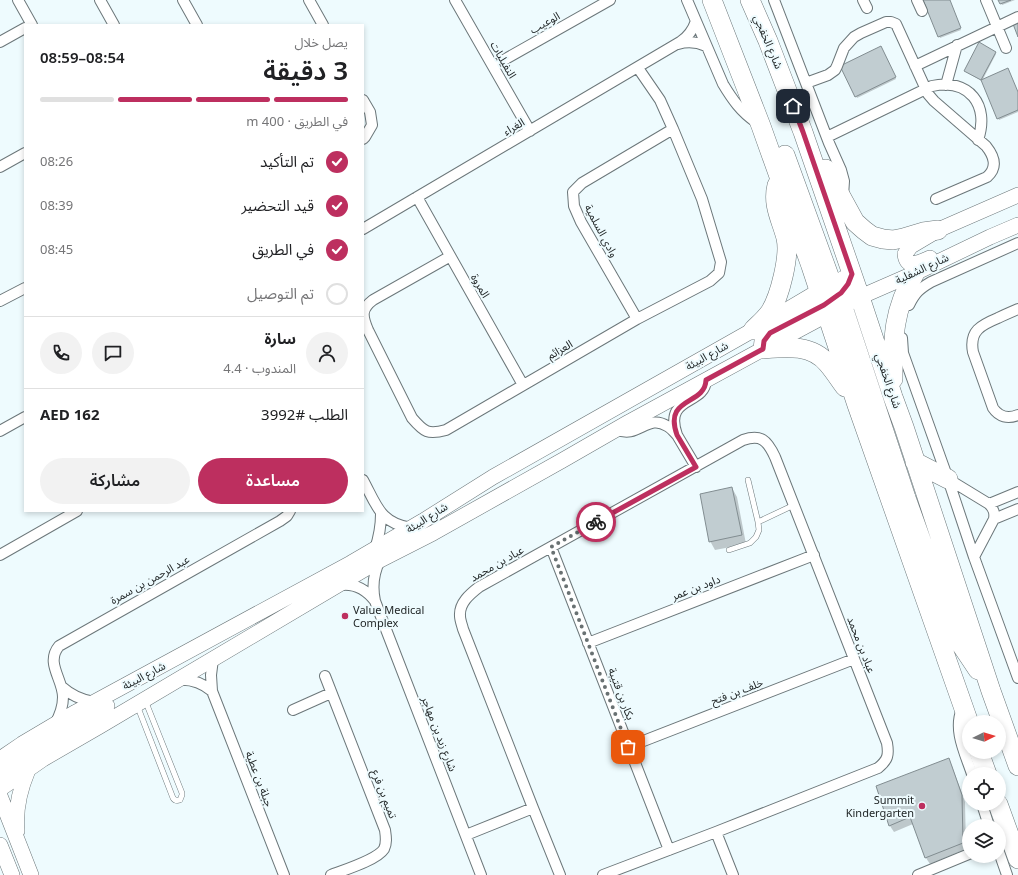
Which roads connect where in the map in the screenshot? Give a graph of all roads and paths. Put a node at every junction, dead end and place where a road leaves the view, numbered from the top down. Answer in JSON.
{"nodes":[{"id":1,"x":18,"y":0,"type":"edge"},
{"id":2,"x":100,"y":0,"type":"edge"},
{"id":3,"x":183,"y":0,"type":"edge"},
{"id":4,"x":309,"y":0,"type":"edge"},
{"id":5,"x":455,"y":0,"type":"edge"},
{"id":6,"x":610,"y":0,"type":"edge"},
{"id":7,"x":687,"y":0,"type":"edge"},
{"id":8,"x":699,"y":0,"type":"edge"},
{"id":9,"x":712,"y":0,"type":"edge"},
{"id":10,"x":723,"y":0,"type":"edge"},
{"id":11,"x":750,"y":0,"type":"edge"},
{"id":12,"x":764,"y":0,"type":"edge"},
{"id":13,"x":774,"y":0,"type":"edge"},
{"id":14,"x":917,"y":0,"type":"edge"},
{"id":15,"x":986,"y":0,"type":"edge"},
{"id":16,"x":922,"y":11,"type":"dead end"},
{"id":17,"x":1018,"y":17,"type":"edge"},
{"id":18,"x":696,"y":21,"type":"junction"},
{"id":19,"x":29,"y":24,"type":"edge"},
{"id":20,"x":113,"y":24,"type":"edge"},
{"id":21,"x":196,"y":24,"type":"edge"},
{"id":22,"x":322,"y":24,"type":"edge"},
{"id":23,"x":997,"y":26,"type":"junction"},
{"id":24,"x":24,"y":29,"type":"edge"},
{"id":25,"x":724,"y":30,"type":"junction"},
{"id":26,"x":768,"y":41,"type":"junction"},
{"id":27,"x":0,"y":42,"type":"edge"},
{"id":28,"x":676,"y":44,"type":"junction"},
{"id":29,"x":706,"y":46,"type":"junction"},
{"id":30,"x":957,"y":46,"type":"junction"},
{"id":31,"x":1006,"y":48,"type":"dead end"},
{"id":32,"x":493,"y":66,"type":"junction"},
{"id":33,"x":915,"y":66,"type":"junction"},
{"id":34,"x":638,"y":68,"type":"junction"},
{"id":35,"x":806,"y":83,"type":"junction"},
{"id":36,"x":946,"y":85,"type":"junction"},
{"id":37,"x":926,"y":89,"type":"junction"},
{"id":38,"x":364,"y":102,"type":"edge"},
{"id":39,"x":761,"y":126,"type":"junction"},
{"id":40,"x":673,"y":129,"type":"junction"},
{"id":41,"x":530,"y":131,"type":"junction"},
{"id":42,"x":803,"y":132,"type":"junction"},
{"id":43,"x":827,"y":136,"type":"junction"},
{"id":44,"x":364,"y":138,"type":"edge"},
{"id":45,"x":978,"y":140,"type":"junction"},
{"id":46,"x":24,"y":153,"type":"edge"},
{"id":47,"x":0,"y":167,"type":"edge"},
{"id":48,"x":780,"y":178,"type":"junction"},
{"id":49,"x":1018,"y":196,"type":"edge"},
{"id":50,"x":417,"y":198,"type":"junction"},
{"id":51,"x":936,"y":199,"type":"dead end"},
{"id":52,"x":842,"y":200,"type":"junction"},
{"id":53,"x":1018,"y":225,"type":"edge"},
{"id":54,"x":364,"y":228,"type":"edge"},
{"id":55,"x":938,"y":230,"type":"junction"},
{"id":56,"x":990,"y":237,"type":"junction"},
{"id":57,"x":1018,"y":243,"type":"edge"},
{"id":58,"x":449,"y":257,"type":"junction"},
{"id":59,"x":916,"y":273,"type":"junction"},
{"id":60,"x":852,"y":274,"type":"junction"},
{"id":61,"x":24,"y":289,"type":"edge"},
{"id":62,"x":860,"y":297,"type":"junction"},
{"id":63,"x":832,"y":299,"type":"junction"},
{"id":64,"x":0,"y":301,"type":"edge"},
{"id":65,"x":1018,"y":309,"type":"edge"},
{"id":66,"x":364,"y":311,"type":"edge"},
{"id":67,"x":364,"y":318,"type":"edge"},
{"id":68,"x":637,"y":319,"type":"junction"},
{"id":69,"x":753,"y":330,"type":"junction"},
{"id":70,"x":763,"y":349,"type":"junction"},
{"id":71,"x":706,"y":380,"type":"junction"},
{"id":72,"x":522,"y":385,"type":"junction"},
{"id":73,"x":892,"y":396,"type":"junction"},
{"id":74,"x":857,"y":405,"type":"junction"},
{"id":75,"x":1018,"y":415,"type":"edge"},
{"id":76,"x":24,"y":418,"type":"edge"},
{"id":77,"x":616,"y":429,"type":"junction"},
{"id":78,"x":0,"y":431,"type":"edge"},
{"id":79,"x":677,"y":435,"type":"junction"},
{"id":80,"x":915,"y":462,"type":"junction"},
{"id":81,"x":696,"y":467,"type":"junction"},
{"id":82,"x":948,"y":479,"type":"junction"},
{"id":83,"x":748,"y":480,"type":"dead end"},
{"id":84,"x":364,"y":482,"type":"edge"},
{"id":85,"x":1018,"y":492,"type":"edge"},
{"id":86,"x":989,"y":504,"type":"junction"},
{"id":87,"x":794,"y":505,"type":"junction"},
{"id":88,"x":1018,"y":509,"type":"edge"},
{"id":89,"x":75,"y":512,"type":"edge"},
{"id":90,"x":289,"y":512,"type":"edge"},
{"id":91,"x":381,"y":514,"type":"junction"},
{"id":92,"x":994,"y":519,"type":"junction"},
{"id":93,"x":758,"y":522,"type":"junction"},
{"id":94,"x":411,"y":528,"type":"junction"},
{"id":95,"x":551,"y":547,"type":"junction"},
{"id":96,"x":729,"y":550,"type":"dead end"},
{"id":97,"x":0,"y":555,"type":"edge"},
{"id":98,"x":378,"y":555,"type":"junction"},
{"id":99,"x":814,"y":556,"type":"junction"},
{"id":100,"x":974,"y":557,"type":"junction"},
{"id":101,"x":338,"y":585,"type":"junction"},
{"id":102,"x":375,"y":601,"type":"junction"},
{"id":103,"x":588,"y":644,"type":"junction"},
{"id":104,"x":180,"y":656,"type":"junction"},
{"id":105,"x":213,"y":659,"type":"junction"},
{"id":106,"x":854,"y":659,"type":"junction"},
{"id":107,"x":325,"y":676,"type":"dead end"},
{"id":108,"x":1018,"y":678,"type":"edge"},
{"id":109,"x":176,"y":680,"type":"junction"},
{"id":110,"x":62,"y":688,"type":"junction"},
{"id":111,"x":991,"y":690,"type":"junction"},
{"id":112,"x":212,"y":691,"type":"junction"},
{"id":113,"x":331,"y":693,"type":"junction"},
{"id":114,"x":94,"y":702,"type":"junction"},
{"id":115,"x":141,"y":702,"type":"junction"},
{"id":116,"x":293,"y":710,"type":"dead end"},
{"id":117,"x":966,"y":715,"type":"edge"},
{"id":118,"x":55,"y":724,"type":"junction"},
{"id":119,"x":22,"y":744,"type":"junction"},
{"id":120,"x":0,"y":745,"type":"edge"},
{"id":121,"x":962,"y":745,"type":"edge"},
{"id":122,"x":628,"y":747,"type":"junction"},
{"id":123,"x":0,"y":759,"type":"edge"},
{"id":124,"x":1018,"y":766,"type":"edge"},
{"id":125,"x":28,"y":770,"type":"junction"},
{"id":126,"x":0,"y":773,"type":"edge"},
{"id":127,"x":0,"y":789,"type":"edge"},
{"id":128,"x":0,"y":796,"type":"edge"},
{"id":129,"x":532,"y":808,"type":"junction"},
{"id":130,"x":716,"y":832,"type":"junction"},
{"id":131,"x":466,"y":835,"type":"junction"},
{"id":132,"x":17,"y":840,"type":"junction"},
{"id":133,"x":0,"y":845,"type":"edge"},
{"id":134,"x":669,"y":850,"type":"junction"},
{"id":135,"x":962,"y":857,"type":"edge"},
{"id":136,"x":1005,"y":863,"type":"edge"},
{"id":137,"x":12,"y":875,"type":"edge"},
{"id":138,"x":31,"y":875,"type":"edge"},
{"id":139,"x":284,"y":875,"type":"edge"},
{"id":140,"x":331,"y":875,"type":"edge"},
{"id":141,"x":481,"y":875,"type":"edge"},
{"id":142,"x":560,"y":875,"type":"edge"},
{"id":143,"x":603,"y":875,"type":"edge"},
{"id":144,"x":733,"y":875,"type":"edge"},
{"id":145,"x":918,"y":875,"type":"edge"},
{"id":146,"x":1007,"y":875,"type":"edge"}],
"edges":[{"from":1,"to":19,"type":"street"},
{"from":2,"to":20,"type":"street"},
{"from":3,"to":21,"type":"street"},
{"from":4,"to":22,"type":"street"},
{"from":5,"to":32,"type":"street","name":"النفيليات"},
{"from":6,"to":32,"type":"street","name":"الوعيب"},
{"from":7,"to":18,"type":"street"},
{"from":8,"to":25,"type":"highway"},
{"from":9,"to":25,"type":"highway"},
{"from":10,"to":63,"type":"highway"},
{"from":11,"to":26,"type":"highway","name":"شارع الخفجي"},
{"from":12,"to":26,"type":"highway"},
{"from":13,"to":35,"type":"street","name":"شارع الخفجي"},
{"from":14,"to":16,"type":"street"},
{"from":15,"to":23,"type":"street"},
{"from":17,"to":23,"type":"street"},
{"from":18,"to":28,"type":"street","name":"الغراء"},
{"from":18,"to":29,"type":"street"},
{"from":23,"to":30,"type":"street"},
{"from":23,"to":31,"type":"street"},
{"from":24,"to":27,"type":"street"},
{"from":25,"to":39,"type":"highway"},
{"from":26,"to":42,"type":"highway","name":"شارع الخفجي"},
{"from":28,"to":29,"type":"street","name":"الغراء"},
{"from":28,"to":34,"type":"street","name":"الغراء"},
{"from":29,"to":39,"type":"street"},
{"from":30,"to":33,"type":"street"},
{"from":30,"to":36,"type":"street"},
{"from":32,"to":41,"type":"street","name":"النفيليات"},
{"from":33,"to":35,"type":"street"},
{"from":33,"to":37,"type":"street"},
{"from":34,"to":40,"type":"street","name":"العزائم"},
{"from":34,"to":41,"type":"street","name":"الغراء"},
{"from":35,"to":43,"type":"street","name":"شارع الخفجي"},
{"from":36,"to":37,"type":"street"},
{"from":36,"to":45,"type":"street"},
{"from":37,"to":43,"type":"street"},
{"from":37,"to":45,"type":"street"},
{"from":38,"to":44,"type":"street"},
{"from":39,"to":48,"type":"highway"},
{"from":40,"to":68,"type":"street","name":"العزائم"},
{"from":40,"to":68,"type":"street","name":"وادي السلمية"},
{"from":41,"to":50,"type":"street","name":"الغراء"},
{"from":42,"to":52,"type":"highway"},
{"from":42,"to":60,"type":"highway","name":"شارع الخفجي"},
{"from":43,"to":52,"type":"street","name":"شارع الخفجي"},
{"from":45,"to":51,"type":"street"},
{"from":46,"to":47,"type":"street"},
{"from":48,"to":63,"type":"highway"},
{"from":48,"to":69,"type":"highway"},
{"from":49,"to":55,"type":"street"},
{"from":50,"to":54,"type":"street","name":"الغراء"},
{"from":50,"to":58,"type":"street","name":"المروة"},
{"from":52,"to":55,"type":"highway"},
{"from":53,"to":56,"type":"street","name":"شارع الشفلية"},
{"from":55,"to":56,"type":"street"},
{"from":56,"to":59,"type":"street","name":"شارع الشفلية"},
{"from":57,"to":82,"type":"street"},
{"from":58,"to":66,"type":"street","name":"العزائم"},
{"from":58,"to":72,"type":"street","name":"المروة"},
{"from":59,"to":62,"type":"street","name":"شارع الشفلية"},
{"from":59,"to":73,"type":"highway"},
{"from":60,"to":62,"type":"highway","name":"شارع الخفجي"},
{"from":60,"to":63,"type":"highway"},
{"from":61,"to":64,"type":"street"},
{"from":62,"to":63,"type":"highway"},
{"from":62,"to":73,"type":"highway","name":"شارع الخفجي"},
{"from":63,"to":69,"type":"street","name":"شارع البيئة"},
{"from":63,"to":70,"type":"highway"},
{"from":63,"to":74,"type":"highway"},
{"from":63,"to":111,"type":"highway"},
{"from":65,"to":75,"type":"street"},
{"from":67,"to":72,"type":"street","name":"العزائم"},
{"from":68,"to":72,"type":"street","name":"العزائم"},
{"from":69,"to":94,"type":"street","name":"شارع البيئة"},
{"from":70,"to":71,"type":"street","name":"شارع البيئة"},
{"from":70,"to":74,"type":"highway"},
{"from":71,"to":77,"type":"street","name":"شارع البيئة"},
{"from":71,"to":79,"type":"street"},
{"from":73,"to":80,"type":"highway","name":"شارع الخفجي"},
{"from":74,"to":117,"type":"highway"},
{"from":76,"to":78,"type":"street"},
{"from":77,"to":79,"type":"street"},
{"from":77,"to":98,"type":"street","name":"شارع البيئة"},
{"from":79,"to":81,"type":"street"},
{"from":80,"to":82,"type":"highway"},
{"from":80,"to":111,"type":"highway","name":"شارع الخفجي"},
{"from":81,"to":87,"type":"street","name":"عباد بن محمد"},
{"from":81,"to":95,"type":"street","name":"عباد بن محمد"},
{"from":82,"to":86,"type":"street"},
{"from":82,"to":100,"type":"street"},
{"from":83,"to":93,"type":"lane"},
{"from":84,"to":91,"type":"street"},
{"from":85,"to":86,"type":"street"},
{"from":86,"to":92,"type":"street"},
{"from":87,"to":93,"type":"lane"},
{"from":87,"to":99,"type":"street","name":"عباد بن محمد"},
{"from":88,"to":92,"type":"street"},
{"from":89,"to":97,"type":"street"},
{"from":90,"to":110,"type":"street","name":"عبد الرحمن بن سمرة"},
{"from":91,"to":94,"type":"street"},
{"from":91,"to":98,"type":"street","name":"شارع زيد بن مهاجر"},
{"from":92,"to":100,"type":"street"},
{"from":93,"to":96,"type":"lane"},
{"from":94,"to":98,"type":"street","name":"شارع البيئة"},
{"from":95,"to":103,"type":"street","name":"بكار بن قتيبة"},
{"from":95,"to":129,"type":"street","name":"عباد بن محمد"},
{"from":98,"to":101,"type":"street","name":"شارع البيئة"},
{"from":98,"to":102,"type":"street","name":"شارع زيد بن مهاجر"},
{"from":98,"to":104,"type":"street","name":"شارع البيئة"},
{"from":99,"to":103,"type":"street","name":"داود بن عمر"},
{"from":99,"to":106,"type":"street","name":"عباد بن محمد"},
{"from":100,"to":108,"type":"street"},
{"from":101,"to":102,"type":"street","name":"شارع زيد بن مهاجر"},
{"from":101,"to":105,"type":"street","name":"شارع البيئة"},
{"from":102,"to":131,"type":"street","name":"شارع زيد بن مهاجر"},
{"from":103,"to":122,"type":"street","name":"بكار بن قتيبة"},
{"from":104,"to":114,"type":"street","name":"شارع البيئة"},
{"from":104,"to":126,"type":"street"},
{"from":105,"to":109,"type":"street","name":"شارع البيئة"},
{"from":105,"to":112,"type":"street","name":"جبلة بن عطية"},
{"from":106,"to":122,"type":"street","name":"خلف بن فتح"},
{"from":106,"to":130,"type":"street","name":"عباد بن محمد"},
{"from":107,"to":113,"type":"street","name":"تميم بن فرع"},
{"from":109,"to":112,"type":"street"},
{"from":109,"to":115,"type":"street","name":"شارع البيئة"},
{"from":110,"to":114,"type":"street"},
{"from":110,"to":118,"type":"street","name":"عبد الرحمن بن سمرة"},
{"from":111,"to":124,"type":"highway","name":"شارع الخفجي"},
{"from":112,"to":139,"type":"street","name":"جبلة بن عطية"},
{"from":113,"to":116,"type":"street"},
{"from":113,"to":140,"type":"street","name":"تميم بن فرع"},
{"from":114,"to":118,"type":"street","name":"شارع البيئة"},
{"from":115,"to":115,"type":"lane"},
{"from":115,"to":125,"type":"street","name":"شارع البيئة"},
{"from":117,"to":121,"type":"street"},
{"from":118,"to":119,"type":"street","name":"شارع البيئة"},
{"from":119,"to":120,"type":"street"},
{"from":119,"to":123,"type":"street","name":"شارع البيئة"},
{"from":122,"to":134,"type":"street","name":"بكار بن قتيبة"},
{"from":125,"to":127,"type":"street","name":"شارع البيئة"},
{"from":125,"to":132,"type":"street"},
{"from":128,"to":132,"type":"street"},
{"from":129,"to":131,"type":"street"},
{"from":129,"to":142,"type":"street","name":"عباد بن محمد"},
{"from":130,"to":134,"type":"street","name":"عباد بن محمد"},
{"from":130,"to":144,"type":"street"},
{"from":131,"to":141,"type":"street","name":"شارع زيد بن مهاجر"},
{"from":132,"to":138,"type":"street"},
{"from":133,"to":137,"type":"street"},
{"from":134,"to":143,"type":"street","name":"عباد بن محمد"},
{"from":135,"to":145,"type":"street"},
{"from":136,"to":146,"type":"street"}]}
